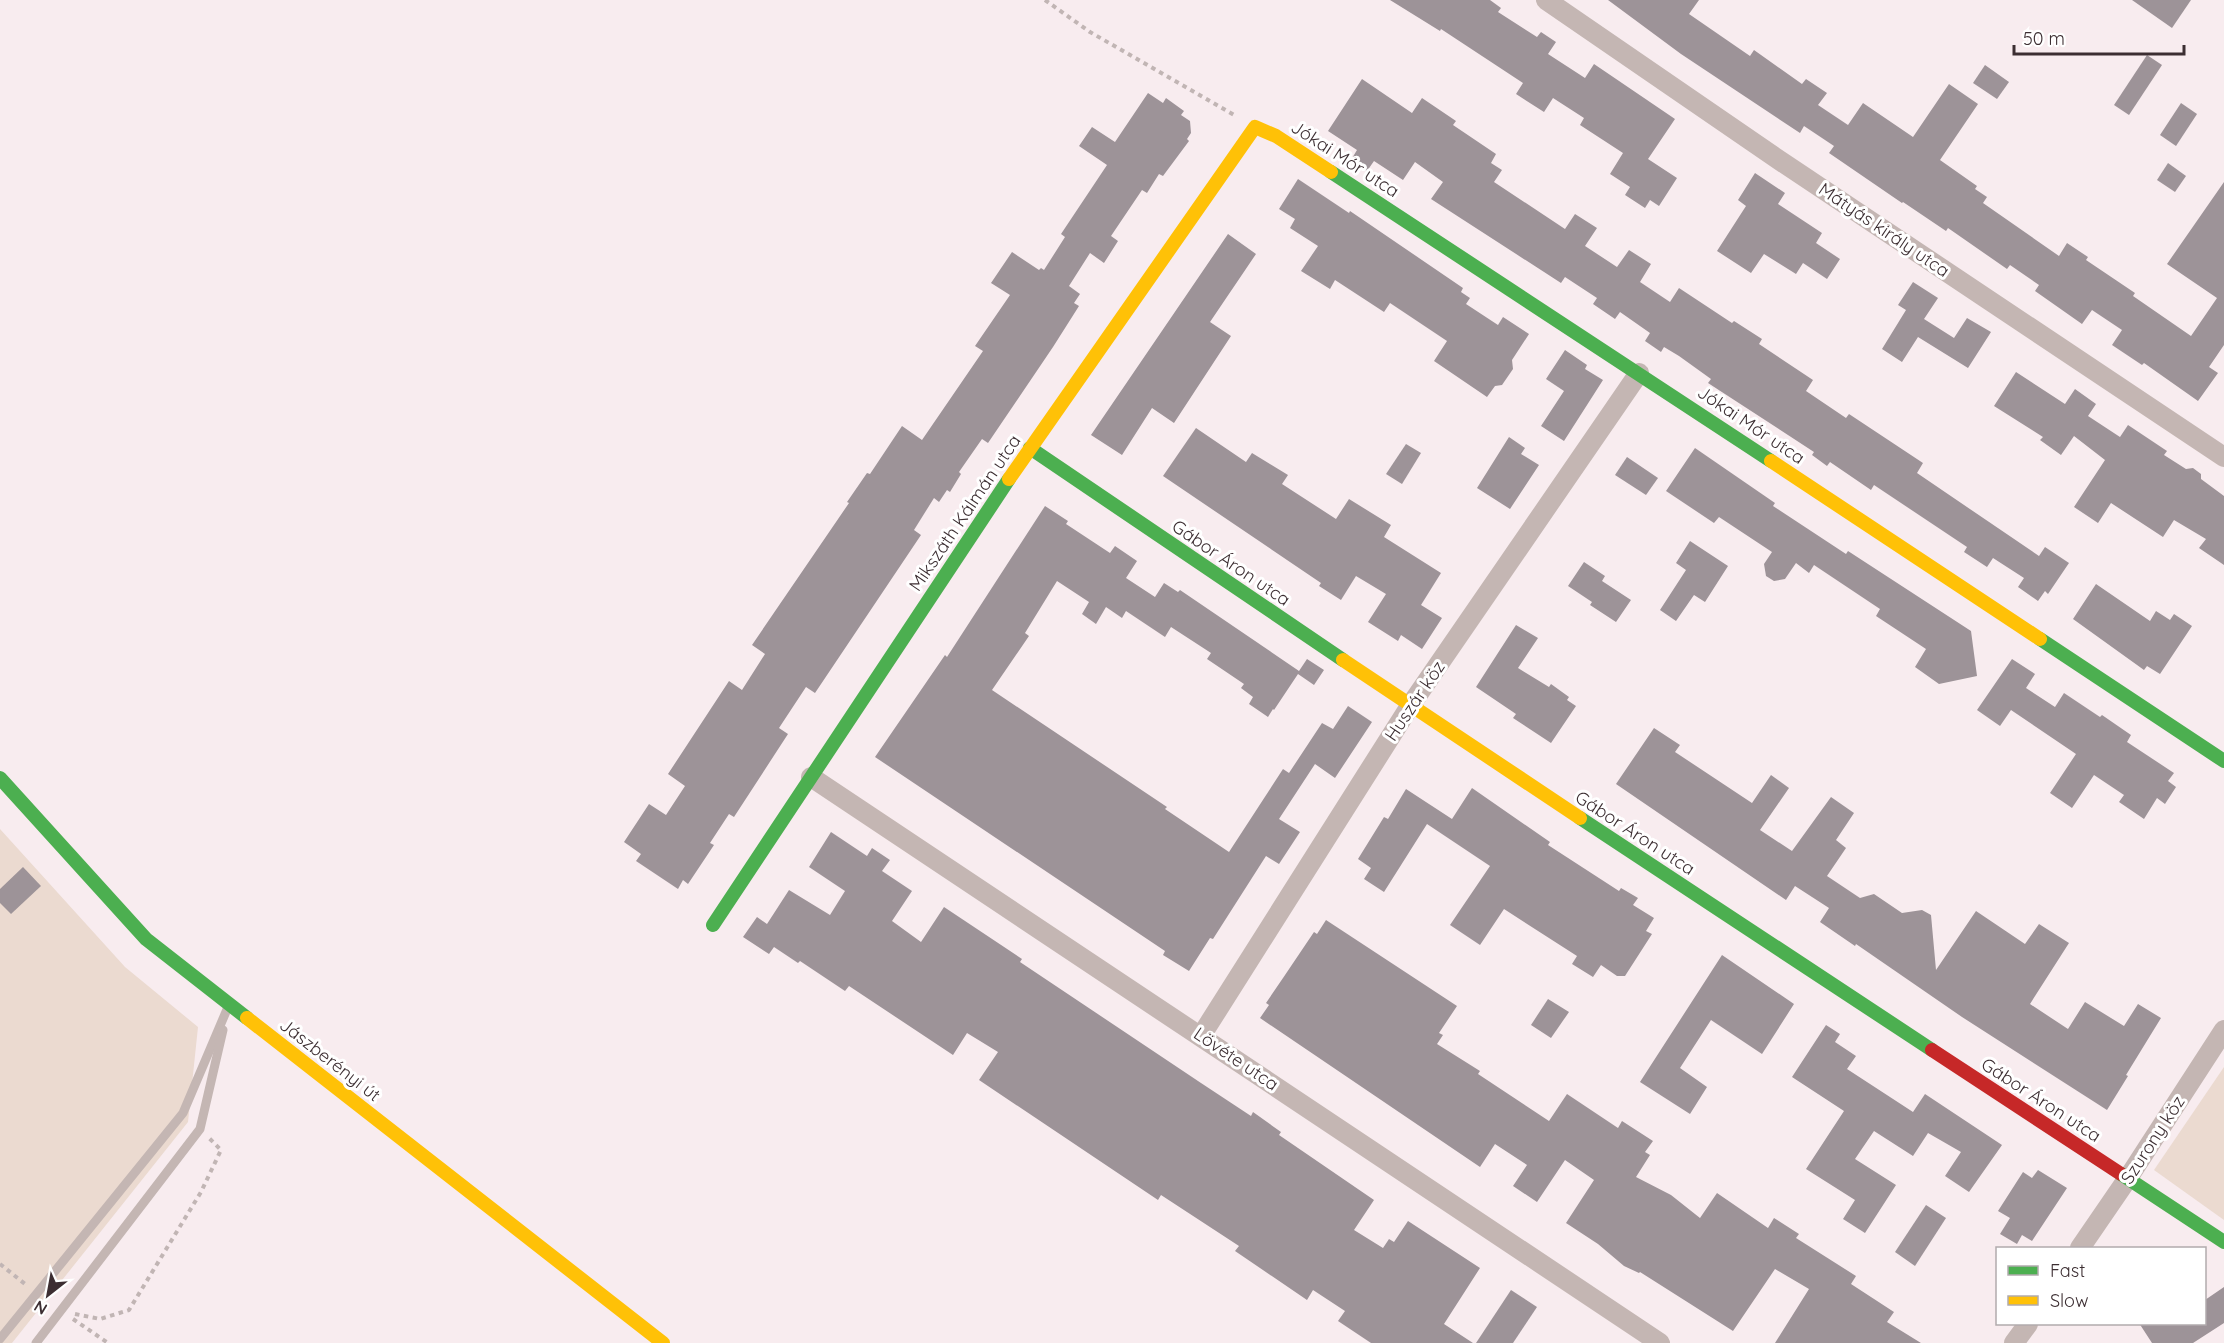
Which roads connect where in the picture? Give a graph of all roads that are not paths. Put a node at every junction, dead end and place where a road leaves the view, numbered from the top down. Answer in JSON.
{"nodes":[{"id":1,"x":1546,"y":0,"type":"edge"},
{"id":2,"x":1255,"y":127,"type":"joint"},
{"id":3,"x":1640,"y":373,"type":"junction"},
{"id":4,"x":1030,"y":448,"type":"junction"},
{"id":5,"x":2224,"y":458,"type":"edge"},
{"id":6,"x":1410,"y":706,"type":"junction"},
{"id":7,"x":2224,"y":761,"type":"edge"},
{"id":8,"x":811,"y":777,"type":"junction"},
{"id":9,"x":0,"y":778,"type":"edge"},
{"id":10,"x":713,"y":925,"type":"dead end"},
{"id":11,"x":229,"y":1004,"type":"junction"},
{"id":12,"x":2224,"y":1030,"type":"edge"},
{"id":13,"x":1201,"y":1036,"type":"junction"},
{"id":14,"x":2128,"y":1178,"type":"junction"},
{"id":15,"x":2224,"y":1242,"type":"edge"},
{"id":16,"x":2081,"y":1247,"type":"edge"},
{"id":17,"x":2027,"y":1325,"type":"edge"},
{"id":18,"x":0,"y":1339,"type":"edge"},
{"id":19,"x":36,"y":1343,"type":"edge"},
{"id":20,"x":663,"y":1343,"type":"edge"},
{"id":21,"x":1660,"y":1343,"type":"edge"},
{"id":22,"x":2014,"y":1343,"type":"edge"}],
"edges":[{"from":1,"to":5,"type":"street","name":"Mátyás király utca"},
{"from":2,"to":3,"type":"street","name":"Jókai Mór utca"},
{"from":2,"to":4,"type":"street","name":"Mikszáth Kálmán utca"},
{"from":3,"to":6,"type":"street","name":"Huszár köz"},
{"from":3,"to":7,"type":"street","name":"Jókai Mór utca"},
{"from":4,"to":6,"type":"street","name":"Gábor Áron utca"},
{"from":4,"to":8,"type":"street","name":"Mikszáth Kálmán utca"},
{"from":6,"to":13,"type":"street","name":"Huszár köz"},
{"from":6,"to":14,"type":"street","name":"Gábor Áron utca"},
{"from":8,"to":10,"type":"street","name":"Mikszáth Kálmán utca"},
{"from":8,"to":13,"type":"street","name":"Lövéte utca"},
{"from":9,"to":11,"type":"street","name":"Jászberényi út"},
{"from":11,"to":18,"type":"lane"},
{"from":11,"to":19,"type":"lane"},
{"from":11,"to":20,"type":"street","name":"Jászberényi út"},
{"from":12,"to":14,"type":"street","name":"Szurony köz"},
{"from":13,"to":21,"type":"street","name":"Lövéte utca"},
{"from":14,"to":15,"type":"street","name":"Gábor Áron utca"},
{"from":14,"to":16,"type":"street","name":"Szurony köz"},
{"from":17,"to":22,"type":"street"}]}
